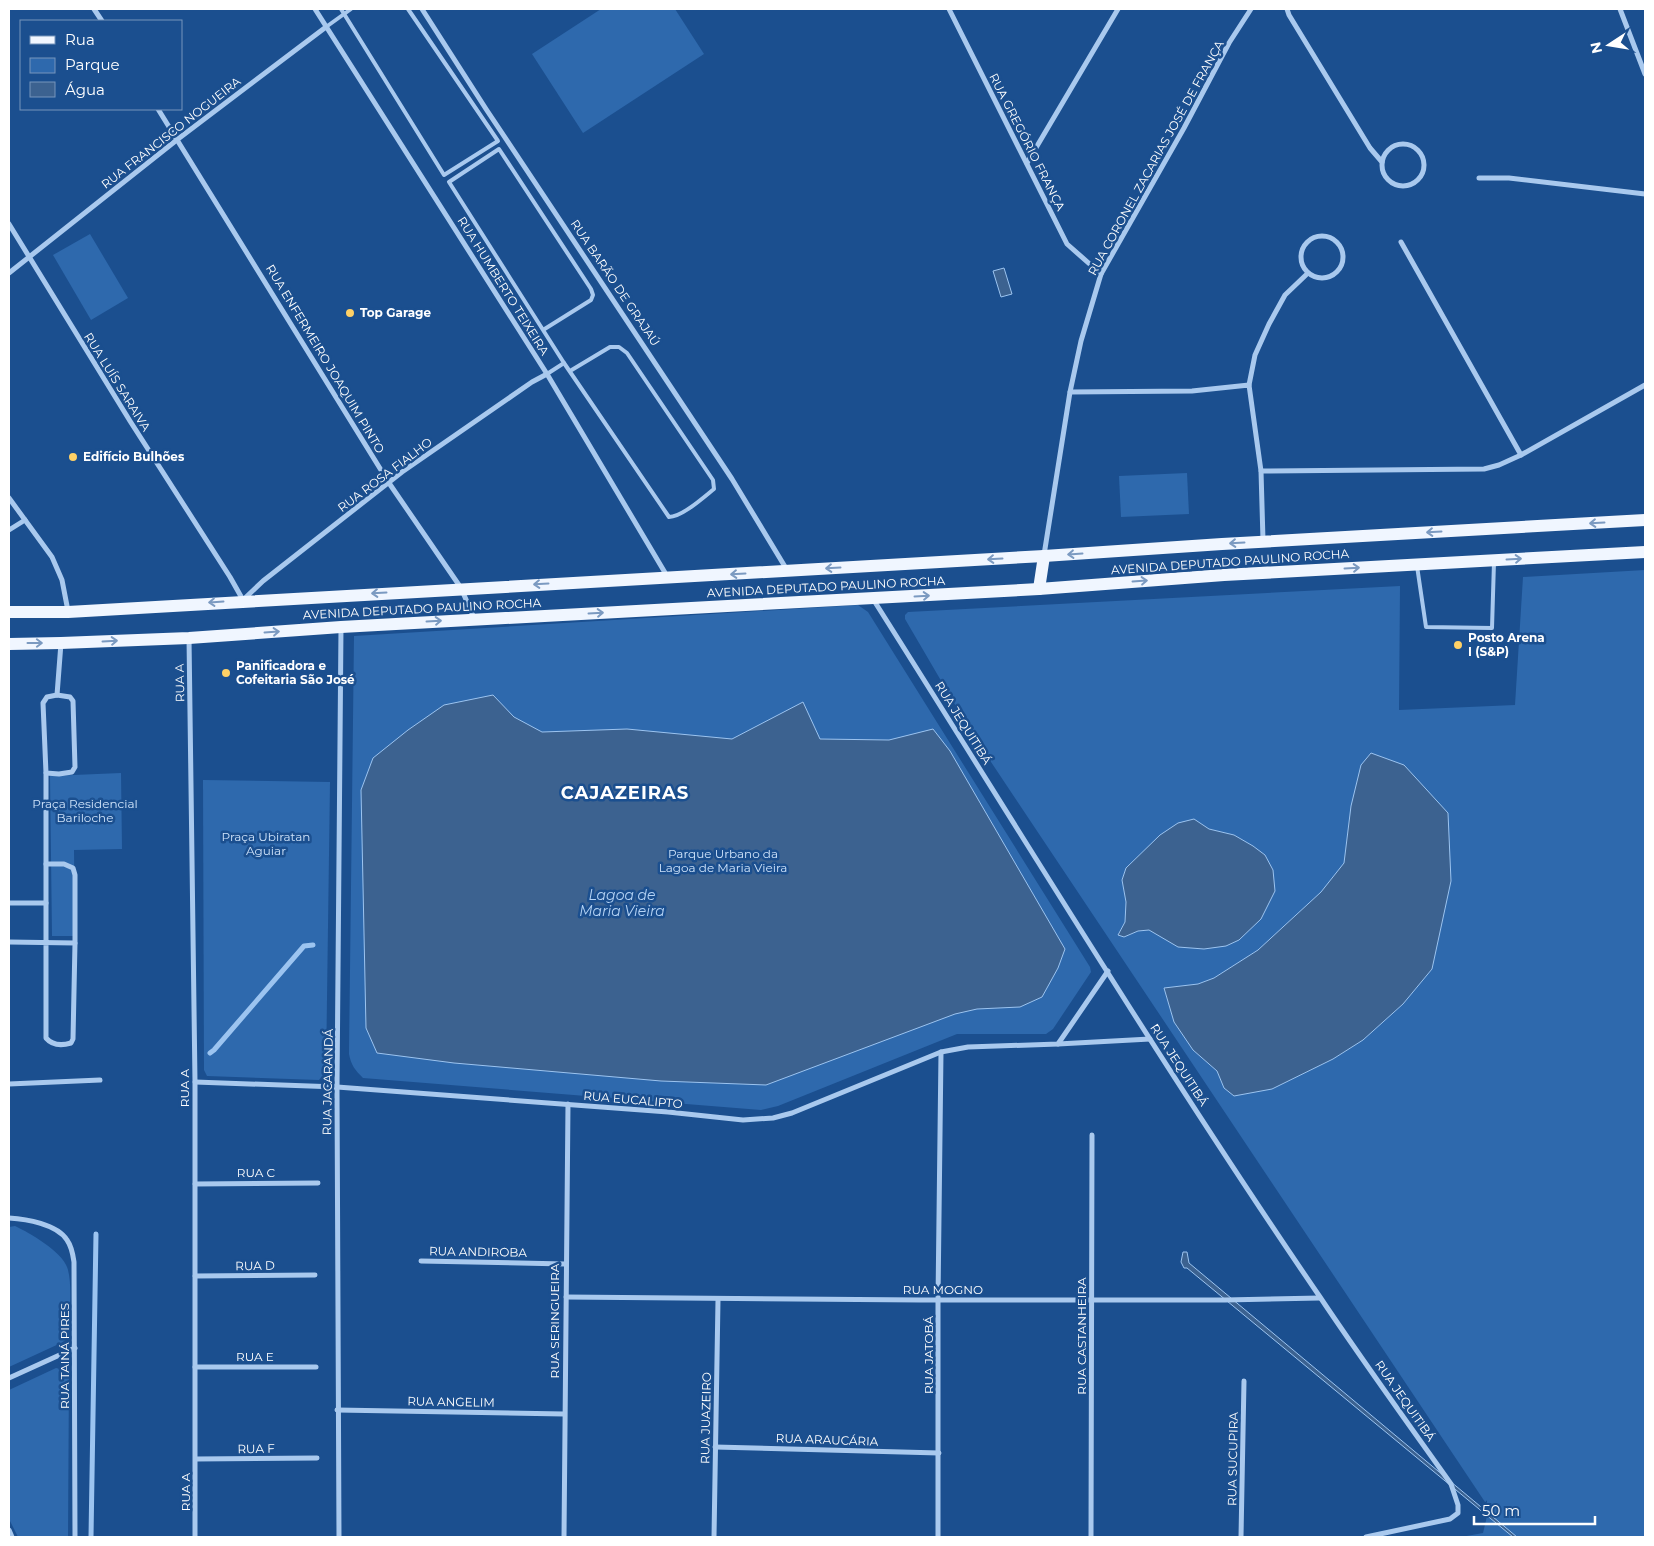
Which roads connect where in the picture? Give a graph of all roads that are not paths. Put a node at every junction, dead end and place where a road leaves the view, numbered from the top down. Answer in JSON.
{"nodes":[{"id":1,"x":94,"y":9,"type":"edge"},
{"id":2,"x":315,"y":9,"type":"edge"},
{"id":3,"x":341,"y":9,"type":"edge"},
{"id":4,"x":351,"y":9,"type":"edge"},
{"id":5,"x":408,"y":9,"type":"edge"},
{"id":6,"x":422,"y":9,"type":"edge"},
{"id":7,"x":949,"y":9,"type":"edge"},
{"id":8,"x":1118,"y":9,"type":"edge"},
{"id":9,"x":1251,"y":9,"type":"edge"},
{"id":10,"x":1287,"y":9,"type":"edge"},
{"id":11,"x":1620,"y":9,"type":"edge"},
{"id":12,"x":344,"y":14,"type":"junction"},
{"id":13,"x":101,"y":20,"type":"edge"},
{"id":14,"x":326,"y":26,"type":"junction"},
{"id":15,"x":1645,"y":74,"type":"edge"},
{"id":16,"x":159,"y":110,"type":"edge"},
{"id":17,"x":178,"y":139,"type":"junction"},
{"id":18,"x":1382,"y":162,"type":"junction"},
{"id":19,"x":1027,"y":163,"type":"junction"},
{"id":20,"x":1479,"y":178,"type":"dead end"},
{"id":21,"x":1645,"y":194,"type":"edge"},
{"id":22,"x":9,"y":224,"type":"edge"},
{"id":23,"x":1401,"y":242,"type":"dead end"},
{"id":24,"x":28,"y":258,"type":"junction"},
{"id":25,"x":9,"y":273,"type":"edge"},
{"id":26,"x":1308,"y":273,"type":"junction"},
{"id":27,"x":1101,"y":274,"type":"junction"},
{"id":28,"x":543,"y":330,"type":"junction"},
{"id":29,"x":564,"y":363,"type":"junction"},
{"id":30,"x":570,"y":372,"type":"junction"},
{"id":31,"x":546,"y":374,"type":"junction"},
{"id":32,"x":1248,"y":385,"type":"junction"},
{"id":33,"x":1645,"y":385,"type":"edge"},
{"id":34,"x":1070,"y":392,"type":"junction"},
{"id":35,"x":1521,"y":455,"type":"junction"},
{"id":36,"x":1261,"y":471,"type":"junction"},
{"id":37,"x":389,"y":483,"type":"junction"},
{"id":38,"x":9,"y":498,"type":"edge"},
{"id":39,"x":25,"y":520,"type":"junction"},
{"id":40,"x":1645,"y":520,"type":"edge"},
{"id":41,"x":9,"y":530,"type":"edge"},
{"id":42,"x":1263,"y":542,"type":"junction"},
{"id":43,"x":1645,"y":552,"type":"edge"},
{"id":44,"x":1044,"y":556,"type":"junction"},
{"id":45,"x":1495,"y":560,"type":"junction"},
{"id":46,"x":1416,"y":564,"type":"junction"},
{"id":47,"x":787,"y":571,"type":"junction"},
{"id":48,"x":668,"y":578,"type":"junction"},
{"id":49,"x":461,"y":588,"type":"junction"},
{"id":50,"x":1039,"y":589,"type":"junction"},
{"id":51,"x":873,"y":599,"type":"junction"},
{"id":52,"x":243,"y":600,"type":"junction"},
{"id":53,"x":9,"y":612,"type":"edge"},
{"id":54,"x":68,"y":612,"type":"junction"},
{"id":55,"x":474,"y":619,"type":"junction"},
{"id":56,"x":341,"y":627,"type":"junction"},
{"id":57,"x":189,"y":638,"type":"junction"},
{"id":58,"x":61,"y":643,"type":"junction"},
{"id":59,"x":9,"y":644,"type":"edge"},
{"id":60,"x":57,"y":695,"type":"junction"},
{"id":61,"x":46,"y":773,"type":"junction"},
{"id":62,"x":46,"y":864,"type":"junction"},
{"id":63,"x":46,"y":902,"type":"junction"},
{"id":64,"x":9,"y":903,"type":"edge"},
{"id":65,"x":9,"y":942,"type":"edge"},
{"id":66,"x":46,"y":942,"type":"junction"},
{"id":67,"x":75,"y":943,"type":"junction"},
{"id":68,"x":1108,"y":970,"type":"junction"},
{"id":69,"x":1150,"y":1039,"type":"junction"},
{"id":70,"x":1058,"y":1044,"type":"junction"},
{"id":71,"x":941,"y":1052,"type":"junction"},
{"id":72,"x":100,"y":1080,"type":"dead end"},
{"id":73,"x":195,"y":1082,"type":"junction"},
{"id":74,"x":9,"y":1084,"type":"edge"},
{"id":75,"x":338,"y":1087,"type":"junction"},
{"id":76,"x":568,"y":1104,"type":"junction"},
{"id":77,"x":1092,"y":1135,"type":"dead end"},
{"id":78,"x":318,"y":1183,"type":"dead end"},
{"id":79,"x":195,"y":1184,"type":"junction"},
{"id":80,"x":9,"y":1218,"type":"edge"},
{"id":81,"x":421,"y":1261,"type":"dead end"},
{"id":82,"x":565,"y":1264,"type":"junction"},
{"id":83,"x":315,"y":1275,"type":"dead end"},
{"id":84,"x":195,"y":1276,"type":"junction"},
{"id":85,"x":566,"y":1297,"type":"junction"},
{"id":86,"x":1320,"y":1298,"type":"junction"},
{"id":87,"x":718,"y":1300,"type":"junction"},
{"id":88,"x":938,"y":1300,"type":"junction"},
{"id":89,"x":1092,"y":1300,"type":"junction"},
{"id":90,"x":75,"y":1348,"type":"junction"},
{"id":91,"x":195,"y":1367,"type":"junction"},
{"id":92,"x":316,"y":1367,"type":"dead end"},
{"id":93,"x":9,"y":1378,"type":"edge"},
{"id":94,"x":1244,"y":1381,"type":"dead end"},
{"id":95,"x":337,"y":1410,"type":"junction"},
{"id":96,"x":564,"y":1414,"type":"junction"},
{"id":97,"x":715,"y":1447,"type":"junction"},
{"id":98,"x":939,"y":1453,"type":"junction"},
{"id":99,"x":317,"y":1458,"type":"dead end"},
{"id":100,"x":196,"y":1459,"type":"junction"},
{"id":101,"x":9,"y":1530,"type":"edge"},
{"id":102,"x":12,"y":1537,"type":"edge"},
{"id":103,"x":75,"y":1537,"type":"edge"},
{"id":104,"x":196,"y":1537,"type":"edge"},
{"id":105,"x":339,"y":1537,"type":"edge"},
{"id":106,"x":564,"y":1537,"type":"edge"},
{"id":107,"x":714,"y":1537,"type":"edge"},
{"id":108,"x":938,"y":1537,"type":"edge"},
{"id":109,"x":1091,"y":1537,"type":"edge"},
{"id":110,"x":1241,"y":1537,"type":"edge"},
{"id":111,"x":1366,"y":1537,"type":"edge"}],
"edges":[{"from":1,"to":13,"type":"street"},
{"from":2,"to":14,"type":"street","name":"RUA HUMBERTO TEIXEIRA"},
{"from":3,"to":12,"type":"lane"},
{"from":4,"to":12,"type":"lane"},
{"from":5,"to":12,"type":"lane"},
{"from":6,"to":47,"type":"street","name":"RUA BARÃO DE GRAJAÚ"},
{"from":7,"to":19,"type":"street","name":"RUA GREGÓRIO FRANÇA"},
{"from":8,"to":19,"type":"street"},
{"from":9,"to":27,"type":"street","name":"RUA CORONEL ZACARIAS JOSÉ DE FRANÇA"},
{"from":10,"to":18,"type":"street"},
{"from":11,"to":15,"type":"street"},
{"from":12,"to":14,"type":"lane"},
{"from":14,"to":17,"type":"street","name":"RUA FRANCISCO NOGUEIRA"},
{"from":14,"to":31,"type":"street","name":"RUA HUMBERTO TEIXEIRA"},
{"from":16,"to":17,"type":"street","name":"RUA ENFERMEIRO JOAQUIM PINTO"},
{"from":17,"to":24,"type":"street","name":"RUA FRANCISCO NOGUEIRA"},
{"from":17,"to":37,"type":"street","name":"RUA ENFERMEIRO JOAQUIM PINTO"},
{"from":18,"to":18,"type":"street"},
{"from":19,"to":27,"type":"street","name":"RUA GREGÓRIO FRANÇA"},
{"from":20,"to":21,"type":"street"},
{"from":22,"to":24,"type":"street","name":"RUA LUÍS SARAIVA"},
{"from":23,"to":35,"type":"street"},
{"from":24,"to":25,"type":"street","name":"RUA FRANCISCO NOGUEIRA"},
{"from":24,"to":52,"type":"street","name":"RUA LUÍS SARAIVA"},
{"from":26,"to":26,"type":"street"},
{"from":26,"to":32,"type":"street"},
{"from":27,"to":34,"type":"street","name":"RUA CORONEL ZACARIAS JOSÉ DE FRANÇA"},
{"from":28,"to":28,"type":"lane"},
{"from":28,"to":29,"type":"lane"},
{"from":29,"to":30,"type":"lane"},
{"from":29,"to":31,"type":"lane"},
{"from":30,"to":30,"type":"lane"},
{"from":31,"to":37,"type":"street","name":"RUA ROSA FIALHO"},
{"from":31,"to":48,"type":"street","name":"RUA HUMBERTO TEIXEIRA"},
{"from":32,"to":34,"type":"street"},
{"from":32,"to":36,"type":"street"},
{"from":33,"to":35,"type":"street"},
{"from":34,"to":44,"type":"street","name":"RUA CORONEL ZACARIAS JOSÉ DE FRANÇA"},
{"from":35,"to":36,"type":"street"},
{"from":36,"to":42,"type":"street"},
{"from":37,"to":49,"type":"street","name":"RUA ENFERMEIRO JOAQUIM PINTO"},
{"from":37,"to":52,"type":"street","name":"RUA ROSA FIALHO"},
{"from":38,"to":39,"type":"street"},
{"from":39,"to":41,"type":"street"},
{"from":39,"to":54,"type":"street"},
{"from":40,"to":42,"type":"main road","name":"AVENIDA DEPUTADO PAULINO ROCHA","one_way":true},
{"from":42,"to":44,"type":"main road","name":"AVENIDA DEPUTADO PAULINO ROCHA","one_way":true},
{"from":45,"to":43,"type":"main road","name":"AVENIDA DEPUTADO PAULINO ROCHA","one_way":true},
{"from":44,"to":47,"type":"main road","name":"AVENIDA DEPUTADO PAULINO ROCHA","one_way":true},
{"from":44,"to":50,"type":"main road"},
{"from":45,"to":46,"type":"main road","name":"AVENIDA DEPUTADO PAULINO ROCHA"},
{"from":45,"to":46,"type":"lane"},
{"from":50,"to":46,"type":"main road","name":"AVENIDA DEPUTADO PAULINO ROCHA","one_way":true},
{"from":47,"to":48,"type":"main road","name":"AVENIDA DEPUTADO PAULINO ROCHA","one_way":true},
{"from":48,"to":49,"type":"main road","name":"AVENIDA DEPUTADO PAULINO ROCHA","one_way":true},
{"from":49,"to":52,"type":"main road","name":"AVENIDA DEPUTADO PAULINO ROCHA","one_way":true},
{"from":49,"to":55,"type":"street","name":"RUA ENFERMEIRO JOAQUIM PINTO"},
{"from":51,"to":50,"type":"main road","name":"AVENIDA DEPUTADO PAULINO ROCHA","one_way":true},
{"from":55,"to":51,"type":"main road","name":"AVENIDA DEPUTADO PAULINO ROCHA","one_way":true},
{"from":51,"to":68,"type":"street","name":"RUA JEQUITIBÁ"},
{"from":52,"to":54,"type":"main road","name":"AVENIDA DEPUTADO PAULINO ROCHA","one_way":true},
{"from":53,"to":54,"type":"main road","name":"AVENIDA DEPUTADO PAULINO ROCHA"},
{"from":56,"to":55,"type":"main road","name":"AVENIDA DEPUTADO PAULINO ROCHA","one_way":true},
{"from":57,"to":56,"type":"main road","name":"AVENIDA DEPUTADO PAULINO ROCHA","one_way":true},
{"from":56,"to":75,"type":"street","name":"RUA JACARANDÁ"},
{"from":58,"to":57,"type":"main road","name":"AVENIDA DEPUTADO PAULINO ROCHA","one_way":true},
{"from":57,"to":73,"type":"street","name":"RUA A"},
{"from":59,"to":58,"type":"main road","name":"AVENIDA DEPUTADO PAULINO ROCHA","one_way":true},
{"from":58,"to":60,"type":"street"},
{"from":60,"to":61,"type":"street"},
{"from":60,"to":61,"type":"street"},
{"from":61,"to":62,"type":"street"},
{"from":62,"to":63,"type":"street"},
{"from":62,"to":67,"type":"street"},
{"from":63,"to":64,"type":"street"},
{"from":63,"to":66,"type":"street"},
{"from":65,"to":66,"type":"street"},
{"from":66,"to":67,"type":"street"},
{"from":66,"to":67,"type":"street"},
{"from":68,"to":69,"type":"street","name":"RUA JEQUITIBÁ"},
{"from":68,"to":70,"type":"street"},
{"from":69,"to":70,"type":"street","name":"RUA EUCALIPTO"},
{"from":69,"to":86,"type":"street","name":"RUA JEQUITIBÁ"},
{"from":70,"to":71,"type":"street","name":"RUA EUCALIPTO"},
{"from":71,"to":76,"type":"street","name":"RUA EUCALIPTO"},
{"from":71,"to":88,"type":"street","name":"RUA JATOBÁ"},
{"from":72,"to":74,"type":"street"},
{"from":73,"to":75,"type":"street","name":"RUA EUCALIPTO"},
{"from":73,"to":79,"type":"street","name":"RUA A"},
{"from":75,"to":76,"type":"street","name":"RUA EUCALIPTO"},
{"from":75,"to":95,"type":"street","name":"RUA JACARANDÁ"},
{"from":76,"to":82,"type":"street","name":"RUA SERINGUEIRA"},
{"from":77,"to":89,"type":"street","name":"RUA CASTANHEIRA"},
{"from":78,"to":79,"type":"street","name":"RUA C"},
{"from":79,"to":84,"type":"street","name":"RUA A"},
{"from":80,"to":90,"type":"street","name":"RUA TAINÁ PIRES"},
{"from":81,"to":82,"type":"street","name":"RUA ANDIROBA"},
{"from":82,"to":85,"type":"street","name":"RUA SERINGUEIRA"},
{"from":83,"to":84,"type":"street","name":"RUA D"},
{"from":84,"to":91,"type":"street","name":"RUA A"},
{"from":85,"to":87,"type":"street","name":"RUA MOGNO"},
{"from":85,"to":96,"type":"street","name":"RUA SERINGUEIRA"},
{"from":86,"to":89,"type":"street","name":"RUA MOGNO"},
{"from":86,"to":111,"type":"street","name":"RUA JEQUITIBÁ"},
{"from":87,"to":88,"type":"street","name":"RUA MOGNO"},
{"from":87,"to":97,"type":"street","name":"RUA JUAZEIRO"},
{"from":88,"to":89,"type":"street","name":"RUA MOGNO"},
{"from":88,"to":98,"type":"street","name":"RUA JATOBÁ"},
{"from":89,"to":109,"type":"street","name":"RUA CASTANHEIRA"},
{"from":90,"to":93,"type":"street"},
{"from":90,"to":103,"type":"street","name":"RUA TAINÁ PIRES"},
{"from":91,"to":92,"type":"street","name":"RUA E"},
{"from":91,"to":100,"type":"street","name":"RUA A"},
{"from":94,"to":110,"type":"street","name":"RUA SUCUPIRA"},
{"from":95,"to":96,"type":"street","name":"RUA ANGELIM"},
{"from":95,"to":105,"type":"street","name":"RUA JACARANDÁ"},
{"from":96,"to":106,"type":"street","name":"RUA SERINGUEIRA"},
{"from":97,"to":98,"type":"street","name":"RUA ARAUCÁRIA"},
{"from":97,"to":107,"type":"street","name":"RUA JUAZEIRO"},
{"from":98,"to":108,"type":"street","name":"RUA JATOBÁ"},
{"from":99,"to":100,"type":"street","name":"RUA F"},
{"from":100,"to":104,"type":"street","name":"RUA A"},
{"from":101,"to":102,"type":"street"}]}
